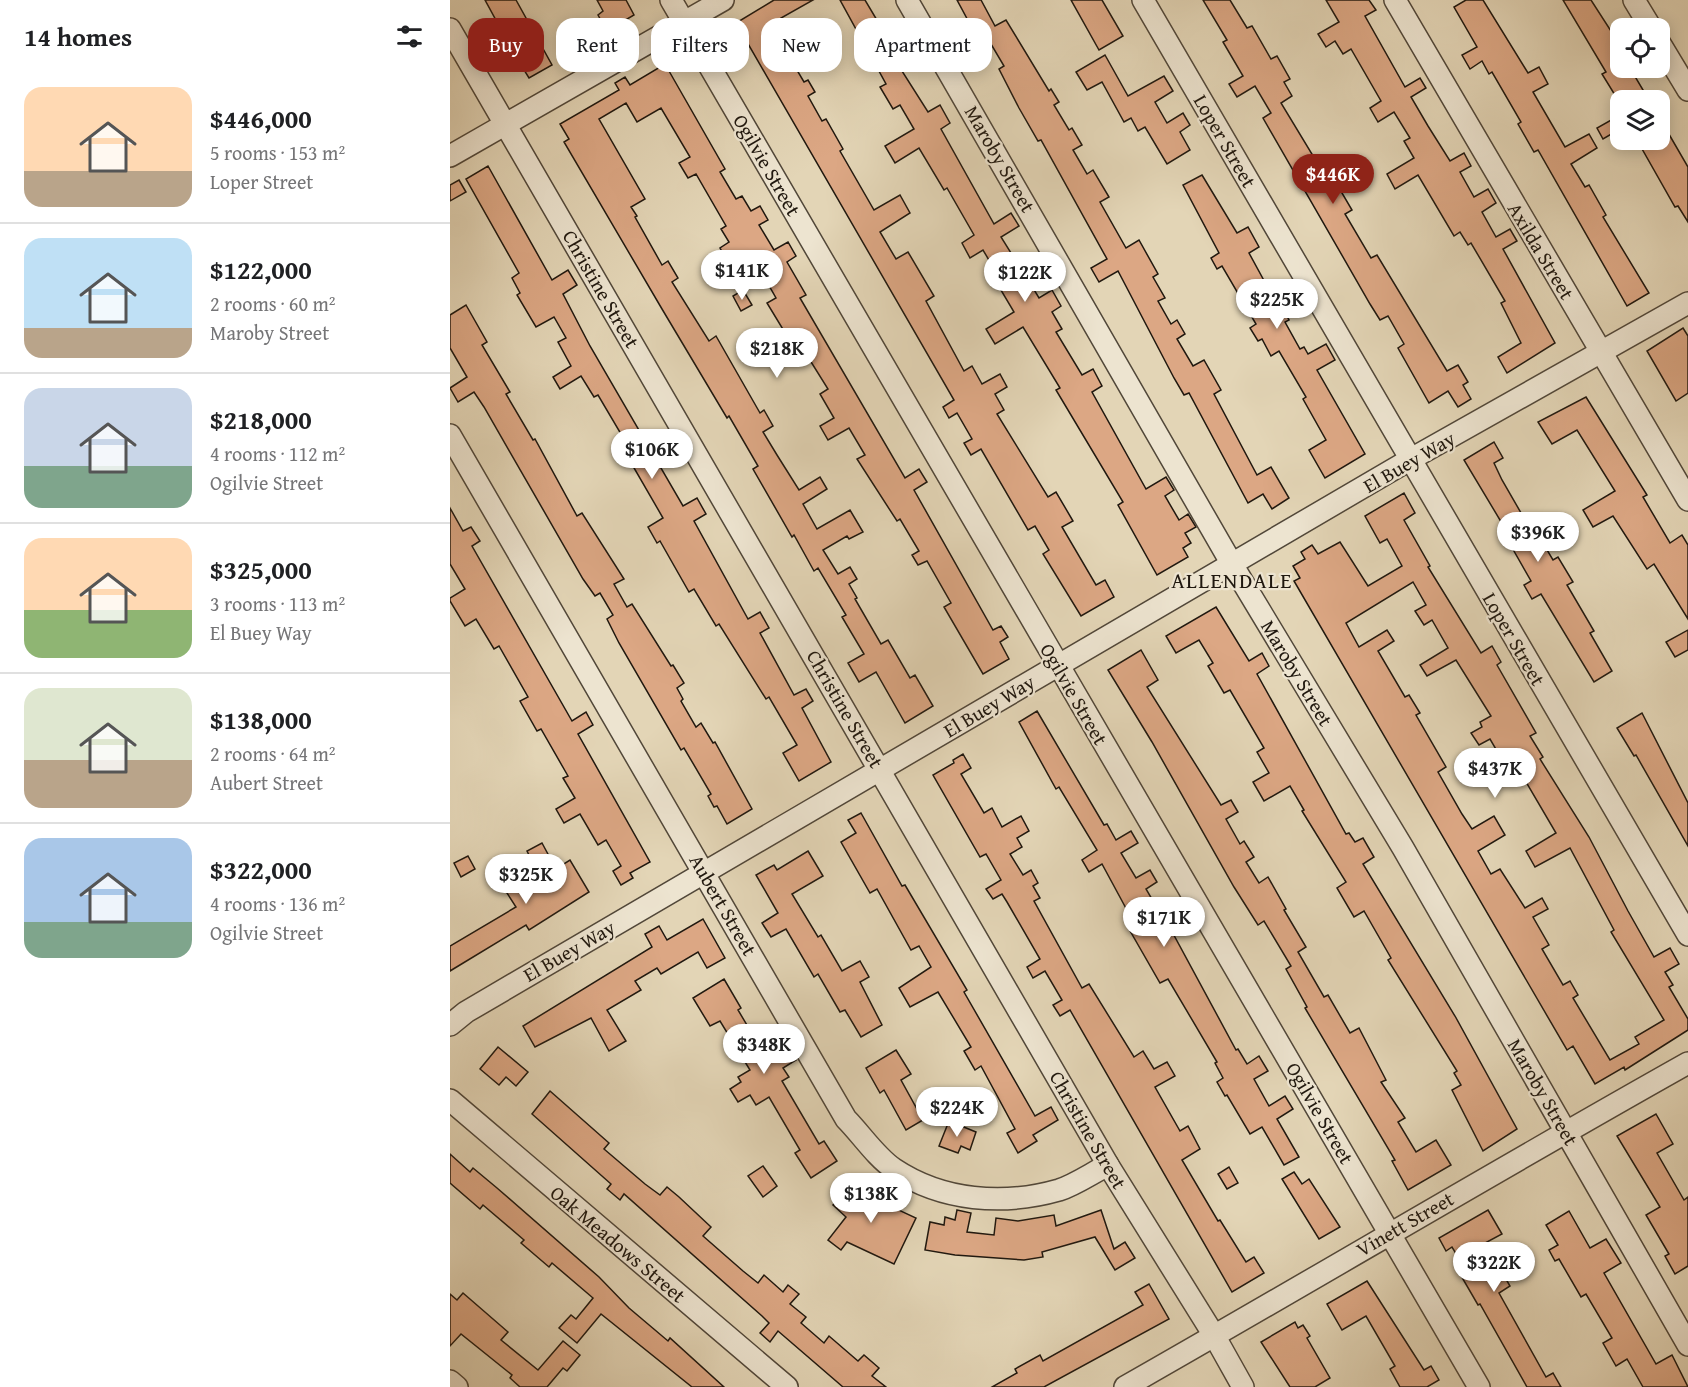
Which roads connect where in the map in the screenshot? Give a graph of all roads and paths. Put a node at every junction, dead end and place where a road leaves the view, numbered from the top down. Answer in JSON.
{"nodes":[{"id":1,"x":671,"y":0,"type":"edge"},
{"id":2,"x":723,"y":0,"type":"edge"},
{"id":3,"x":908,"y":0,"type":"edge"},
{"id":4,"x":1143,"y":0,"type":"edge"},
{"id":5,"x":1395,"y":0,"type":"edge"},
{"id":6,"x":1634,"y":0,"type":"edge"},
{"id":7,"x":681,"y":18,"type":"edge"},
{"id":8,"x":692,"y":18,"type":"edge"},
{"id":9,"x":1645,"y":18,"type":"edge"},
{"id":10,"x":450,"y":29,"type":"edge"},
{"id":11,"x":651,"y":42,"type":"edge"},
{"id":12,"x":1670,"y":60,"type":"edge"},
{"id":13,"x":712,"y":72,"type":"edge"},
{"id":14,"x":1688,"y":90,"type":"edge"},
{"id":15,"x":505,"y":124,"type":"junction"},
{"id":16,"x":450,"y":156,"type":"edge"},
{"id":17,"x":1688,"y":303,"type":"edge"},
{"id":18,"x":1603,"y":353,"type":"junction"},
{"id":19,"x":450,"y":435,"type":"edge"},
{"id":20,"x":1412,"y":459,"type":"junction"},
{"id":21,"x":1688,"y":500,"type":"edge"},
{"id":22,"x":1233,"y":566,"type":"junction"},
{"id":23,"x":1057,"y":665,"type":"junction"},
{"id":24,"x":881,"y":771,"type":"junction"},
{"id":25,"x":704,"y":872,"type":"junction"},
{"id":26,"x":1688,"y":934,"type":"edge"},
{"id":27,"x":450,"y":1025,"type":"edge"},
{"id":28,"x":1688,"y":1063,"type":"edge"},
{"id":29,"x":450,"y":1100,"type":"edge"},
{"id":30,"x":1565,"y":1132,"type":"junction"},
{"id":31,"x":1108,"y":1165,"type":"junction"},
{"id":32,"x":1390,"y":1232,"type":"junction"},
{"id":33,"x":1215,"y":1336,"type":"junction"},
{"id":34,"x":1688,"y":1345,"type":"edge"},
{"id":35,"x":450,"y":1381,"type":"edge"},
{"id":36,"x":457,"y":1387,"type":"edge"},
{"id":37,"x":787,"y":1387,"type":"edge"},
{"id":38,"x":1125,"y":1387,"type":"edge"},
{"id":39,"x":1243,"y":1387,"type":"edge"},
{"id":40,"x":1479,"y":1387,"type":"edge"}],
"edges":[{"from":1,"to":7,"type":"street","name":"Ogilvie Street"},
{"from":2,"to":8,"type":"street"},
{"from":3,"to":22,"type":"street","name":"Maroby Street"},
{"from":4,"to":20,"type":"street","name":"Loper Street"},
{"from":5,"to":18,"type":"street","name":"Axilda Street"},
{"from":6,"to":9,"type":"street"},
{"from":10,"to":15,"type":"street","name":"Christine Street"},
{"from":11,"to":15,"type":"street"},
{"from":12,"to":14,"type":"street"},
{"from":13,"to":23,"type":"street","name":"Ogilvie Street"},
{"from":15,"to":16,"type":"street"},
{"from":15,"to":24,"type":"street","name":"Christine Street"},
{"from":17,"to":18,"type":"street","name":"El Buey Way"},
{"from":18,"to":20,"type":"street","name":"El Buey Way"},
{"from":18,"to":21,"type":"street","name":"Axilda Street"},
{"from":19,"to":25,"type":"street","name":"Aubert Street"},
{"from":20,"to":22,"type":"street","name":"El Buey Way"},
{"from":20,"to":26,"type":"street","name":"Loper Street"},
{"from":22,"to":23,"type":"street","name":"El Buey Way"},
{"from":22,"to":30,"type":"street","name":"Maroby Street"},
{"from":23,"to":24,"type":"street","name":"El Buey Way"},
{"from":23,"to":32,"type":"street","name":"Ogilvie Street"},
{"from":24,"to":25,"type":"street","name":"El Buey Way"},
{"from":24,"to":31,"type":"street","name":"Christine Street"},
{"from":25,"to":27,"type":"street","name":"El Buey Way"},
{"from":25,"to":31,"type":"street","name":"Aubert Street"},
{"from":28,"to":30,"type":"street","name":"Vinett Street"},
{"from":29,"to":37,"type":"street","name":"Oak Meadows Street"},
{"from":30,"to":32,"type":"street","name":"Vinett Street"},
{"from":30,"to":34,"type":"street","name":"Maroby Street"},
{"from":31,"to":33,"type":"street","name":"Christine Street"},
{"from":32,"to":33,"type":"street","name":"Vinett Street"},
{"from":32,"to":40,"type":"street","name":"Ogilvie Street"},
{"from":33,"to":38,"type":"street","name":"Vinett Street"},
{"from":33,"to":39,"type":"street","name":"Christine Street"},
{"from":35,"to":36,"type":"street"}]}
